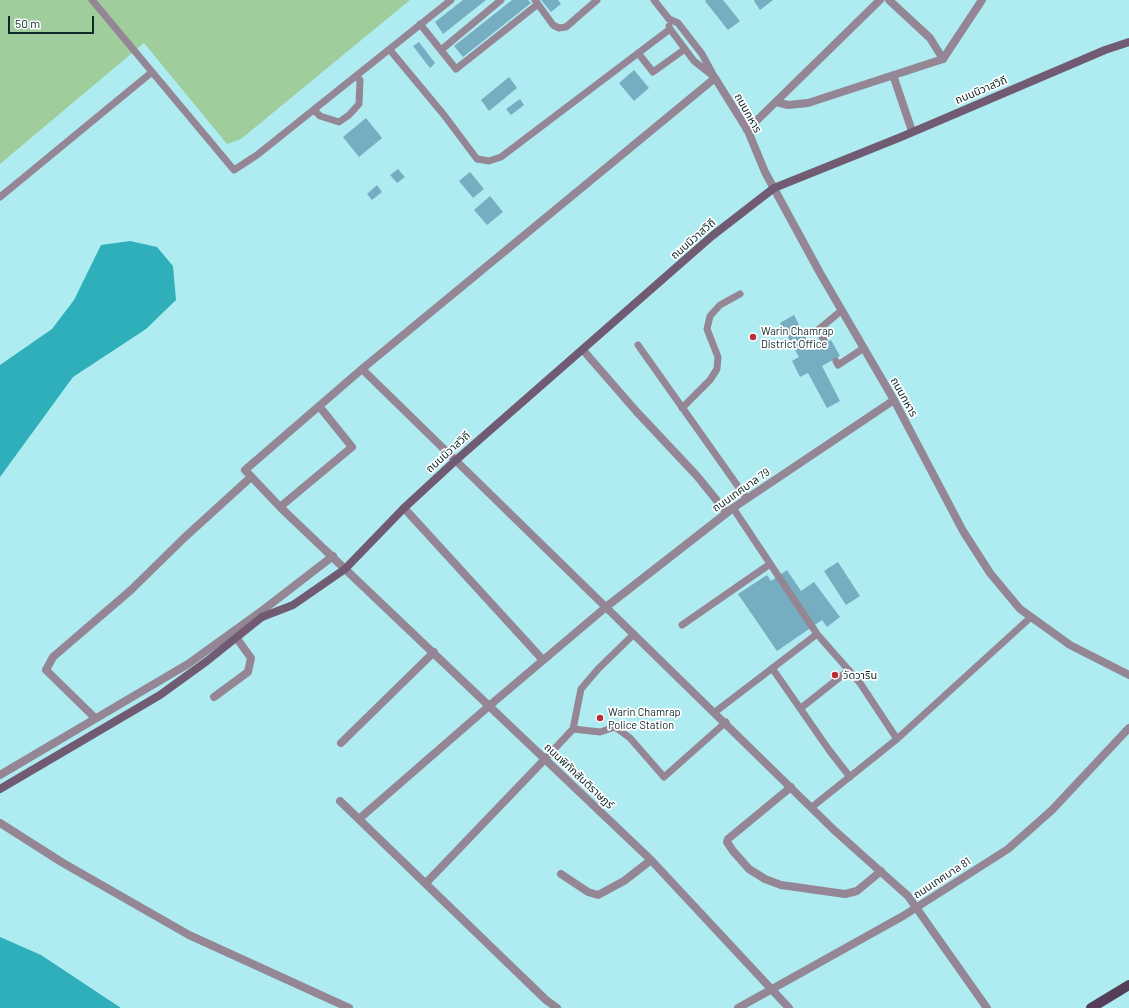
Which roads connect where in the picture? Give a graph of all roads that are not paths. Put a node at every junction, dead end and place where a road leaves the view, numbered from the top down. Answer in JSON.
{"nodes":[{"id":1,"x":92,"y":0,"type":"edge"},
{"id":2,"x":451,"y":0,"type":"edge"},
{"id":3,"x":502,"y":0,"type":"edge"},
{"id":4,"x":596,"y":0,"type":"edge"},
{"id":5,"x":654,"y":0,"type":"edge"},
{"id":6,"x":880,"y":0,"type":"edge"},
{"id":7,"x":889,"y":0,"type":"edge"},
{"id":8,"x":982,"y":0,"type":"edge"},
{"id":9,"x":537,"y":2,"type":"edge"},
{"id":10,"x":669,"y":20,"type":"junction"},
{"id":11,"x":420,"y":24,"type":"junction"},
{"id":12,"x":670,"y":29,"type":"junction"},
{"id":13,"x":1129,"y":42,"type":"edge"},
{"id":14,"x":685,"y":49,"type":"junction"},
{"id":15,"x":390,"y":50,"type":"junction"},
{"id":16,"x":441,"y":50,"type":"junction"},
{"id":17,"x":638,"y":53,"type":"junction"},
{"id":18,"x":943,"y":59,"type":"junction"},
{"id":19,"x":152,"y":72,"type":"junction"},
{"id":20,"x":894,"y":75,"type":"junction"},
{"id":21,"x":356,"y":76,"type":"junction"},
{"id":22,"x":715,"y":78,"type":"junction"},
{"id":23,"x":776,"y":102,"type":"junction"},
{"id":24,"x":314,"y":110,"type":"junction"},
{"id":25,"x":747,"y":130,"type":"junction"},
{"id":26,"x":912,"y":131,"type":"junction"},
{"id":27,"x":774,"y":188,"type":"junction"},
{"id":28,"x":0,"y":197,"type":"edge"},
{"id":29,"x":740,"y":294,"type":"dead end"},
{"id":30,"x":842,"y":310,"type":"junction"},
{"id":31,"x":824,"y":340,"type":"dead end"},
{"id":32,"x":638,"y":345,"type":"dead end"},
{"id":33,"x":864,"y":348,"type":"junction"},
{"id":34,"x":583,"y":350,"type":"junction"},
{"id":35,"x":836,"y":361,"type":"dead end"},
{"id":36,"x":362,"y":369,"type":"junction"},
{"id":37,"x":894,"y":400,"type":"junction"},
{"id":38,"x":319,"y":406,"type":"junction"},
{"id":39,"x":682,"y":408,"type":"junction"},
{"id":40,"x":455,"y":461,"type":"junction"},
{"id":41,"x":251,"y":476,"type":"junction"},
{"id":42,"x":747,"y":499,"type":"junction"},
{"id":43,"x":280,"y":507,"type":"junction"},
{"id":44,"x":404,"y":508,"type":"junction"},
{"id":45,"x":730,"y":511,"type":"junction"},
{"id":46,"x":333,"y":556,"type":"junction"},
{"id":47,"x":770,"y":564,"type":"junction"},
{"id":48,"x":345,"y":569,"type":"junction"},
{"id":49,"x":606,"y":607,"type":"junction"},
{"id":50,"x":1031,"y":617,"type":"junction"},
{"id":51,"x":682,"y":625,"type":"dead end"},
{"id":52,"x":233,"y":632,"type":"junction"},
{"id":53,"x":634,"y":634,"type":"junction"},
{"id":54,"x":817,"y":634,"type":"junction"},
{"id":55,"x":434,"y":652,"type":"junction"},
{"id":56,"x":543,"y":660,"type":"junction"},
{"id":57,"x":772,"y":668,"type":"junction"},
{"id":58,"x":849,"y":670,"type":"junction"},
{"id":59,"x":1129,"y":675,"type":"edge"},
{"id":60,"x":214,"y":697,"type":"dead end"},
{"id":61,"x":489,"y":706,"type":"junction"},
{"id":62,"x":801,"y":708,"type":"junction"},
{"id":63,"x":715,"y":712,"type":"junction"},
{"id":64,"x":95,"y":718,"type":"junction"},
{"id":65,"x":726,"y":722,"type":"junction"},
{"id":66,"x":1129,"y":728,"type":"edge"},
{"id":67,"x":573,"y":729,"type":"junction"},
{"id":68,"x":897,"y":739,"type":"junction"},
{"id":69,"x":341,"y":743,"type":"dead end"},
{"id":70,"x":545,"y":759,"type":"junction"},
{"id":71,"x":0,"y":775,"type":"edge"},
{"id":72,"x":850,"y":777,"type":"junction"},
{"id":73,"x":791,"y":787,"type":"junction"},
{"id":74,"x":0,"y":789,"type":"edge"},
{"id":75,"x":340,"y":801,"type":"dead end"},
{"id":76,"x":812,"y":807,"type":"junction"},
{"id":77,"x":359,"y":819,"type":"junction"},
{"id":78,"x":0,"y":824,"type":"edge"},
{"id":79,"x":652,"y":860,"type":"junction"},
{"id":80,"x":881,"y":871,"type":"junction"},
{"id":81,"x":561,"y":874,"type":"dead end"},
{"id":82,"x":426,"y":883,"type":"junction"},
{"id":83,"x":916,"y":908,"type":"junction"},
{"id":84,"x":1129,"y":985,"type":"edge"},
{"id":85,"x":772,"y":990,"type":"junction"},
{"id":86,"x":348,"y":1008,"type":"edge"},
{"id":87,"x":557,"y":1008,"type":"edge"},
{"id":88,"x":738,"y":1008,"type":"edge"},
{"id":89,"x":788,"y":1008,"type":"edge"},
{"id":90,"x":987,"y":1008,"type":"edge"},
{"id":91,"x":1091,"y":1008,"type":"edge"}],
"edges":[{"from":1,"to":19,"type":"lane"},
{"from":2,"to":11,"type":"lane"},
{"from":3,"to":16,"type":"lane"},
{"from":4,"to":9,"type":"lane"},
{"from":5,"to":10,"type":"lane"},
{"from":6,"to":23,"type":"street"},
{"from":7,"to":18,"type":"street"},
{"from":8,"to":18,"type":"street"},
{"from":9,"to":16,"type":"lane"},
{"from":10,"to":12,"type":"lane"},
{"from":10,"to":22,"type":"lane"},
{"from":11,"to":15,"type":"lane"},
{"from":11,"to":16,"type":"lane"},
{"from":12,"to":14,"type":"lane"},
{"from":12,"to":17,"type":"lane"},
{"from":13,"to":26,"type":"main road","name":"ถนนนิวาสวิถี"},
{"from":14,"to":17,"type":"lane"},
{"from":14,"to":22,"type":"lane"},
{"from":15,"to":17,"type":"lane"},
{"from":15,"to":21,"type":"lane"},
{"from":18,"to":20,"type":"street"},
{"from":19,"to":24,"type":"lane"},
{"from":19,"to":28,"type":"lane"},
{"from":20,"to":23,"type":"street"},
{"from":20,"to":26,"type":"street"},
{"from":21,"to":24,"type":"lane"},
{"from":21,"to":24,"type":"lane"},
{"from":22,"to":25,"type":"street","name":"ถนนทหาร"},
{"from":22,"to":36,"type":"street"},
{"from":23,"to":25,"type":"street"},
{"from":25,"to":27,"type":"street","name":"ถนนทหาร"},
{"from":26,"to":27,"type":"main road","name":"ถนนนิวาสวิถี"},
{"from":27,"to":30,"type":"street","name":"ถนนทหาร"},
{"from":27,"to":34,"type":"main road","name":"ถนนนิวาสวิถี"},
{"from":29,"to":39,"type":"lane"},
{"from":30,"to":31,"type":"lane"},
{"from":30,"to":33,"type":"street","name":"ถนนทหาร"},
{"from":32,"to":39,"type":"lane"},
{"from":33,"to":35,"type":"lane"},
{"from":33,"to":37,"type":"street","name":"ถนนทหาร"},
{"from":34,"to":40,"type":"main road","name":"ถนนนิวาสวิถี"},
{"from":34,"to":45,"type":"street"},
{"from":36,"to":38,"type":"street"},
{"from":36,"to":40,"type":"street"},
{"from":37,"to":42,"type":"street","name":"ถนนเทศบาล 79"},
{"from":37,"to":50,"type":"street","name":"ถนนทหาร"},
{"from":38,"to":41,"type":"street"},
{"from":38,"to":43,"type":"street"},
{"from":39,"to":42,"type":"lane"},
{"from":40,"to":44,"type":"main road","name":"ถนนนิวาสวิถี"},
{"from":40,"to":49,"type":"street"},
{"from":41,"to":43,"type":"street","name":"ถนนพิทักสันติราษฎร์"},
{"from":41,"to":64,"type":"street"},
{"from":42,"to":45,"type":"street","name":"ถนนเทศบาล 79"},
{"from":43,"to":46,"type":"street","name":"ถนนพิทักสันติราษฎร์"},
{"from":44,"to":48,"type":"main road","name":"ถนนนิวาสวิถี"},
{"from":44,"to":56,"type":"street"},
{"from":45,"to":47,"type":"lane"},
{"from":45,"to":49,"type":"street","name":"ถนนเทศบาล 79"},
{"from":46,"to":48,"type":"street","name":"ถนนพิทักสันติราษฎร์"},
{"from":46,"to":52,"type":"street"},
{"from":47,"to":51,"type":"lane"},
{"from":47,"to":54,"type":"lane"},
{"from":48,"to":55,"type":"street","name":"ถนนพิทักสันติราษฎร์"},
{"from":48,"to":74,"type":"main road","name":"ถนนนิวาสวิถี","bridge":true},
{"from":49,"to":53,"type":"street"},
{"from":49,"to":56,"type":"street","name":"ถนนเทศบาล 79"},
{"from":50,"to":59,"type":"street","name":"ถนนทหาร"},
{"from":50,"to":68,"type":"lane"},
{"from":52,"to":60,"type":"street"},
{"from":52,"to":64,"type":"street"},
{"from":53,"to":63,"type":"street"},
{"from":53,"to":67,"type":"lane"},
{"from":54,"to":57,"type":"lane"},
{"from":54,"to":58,"type":"lane"},
{"from":55,"to":61,"type":"street","name":"ถนนพิทักสันติราษฎร์"},
{"from":55,"to":69,"type":"street"},
{"from":56,"to":61,"type":"street","name":"ถนนเทศบาล 79"},
{"from":57,"to":62,"type":"lane"},
{"from":57,"to":63,"type":"lane"},
{"from":58,"to":62,"type":"lane"},
{"from":58,"to":68,"type":"lane"},
{"from":61,"to":70,"type":"street","name":"ถนนพิทักสันติราษฎร์"},
{"from":61,"to":77,"type":"street","name":"ถนนเทศบาล 79"},
{"from":62,"to":72,"type":"lane"},
{"from":63,"to":65,"type":"street"},
{"from":64,"to":71,"type":"street"},
{"from":65,"to":67,"type":"lane"},
{"from":65,"to":73,"type":"street"},
{"from":66,"to":83,"type":"street","name":"ถนนเทศบาล 81"},
{"from":67,"to":70,"type":"lane"},
{"from":68,"to":72,"type":"lane"},
{"from":70,"to":79,"type":"street","name":"ถนนพิทักสันติราษฎร์"},
{"from":70,"to":82,"type":"street"},
{"from":72,"to":76,"type":"lane"},
{"from":73,"to":76,"type":"street"},
{"from":73,"to":80,"type":"street"},
{"from":75,"to":77,"type":"street"},
{"from":76,"to":80,"type":"street"},
{"from":77,"to":82,"type":"street"},
{"from":78,"to":86,"type":"street"},
{"from":79,"to":81,"type":"street"},
{"from":79,"to":85,"type":"street","name":"ถนนพิทักสันติราษฎร์"},
{"from":80,"to":83,"type":"street"},
{"from":82,"to":87,"type":"street"},
{"from":83,"to":85,"type":"street","name":"ถนนเทศบาล 81"},
{"from":83,"to":90,"type":"street"},
{"from":84,"to":91,"type":"main road"},
{"from":85,"to":88,"type":"street","name":"ถนนเทศบาล 81"},
{"from":85,"to":89,"type":"street","name":"ถนนพิทักสันติราษฎร์"}]}
